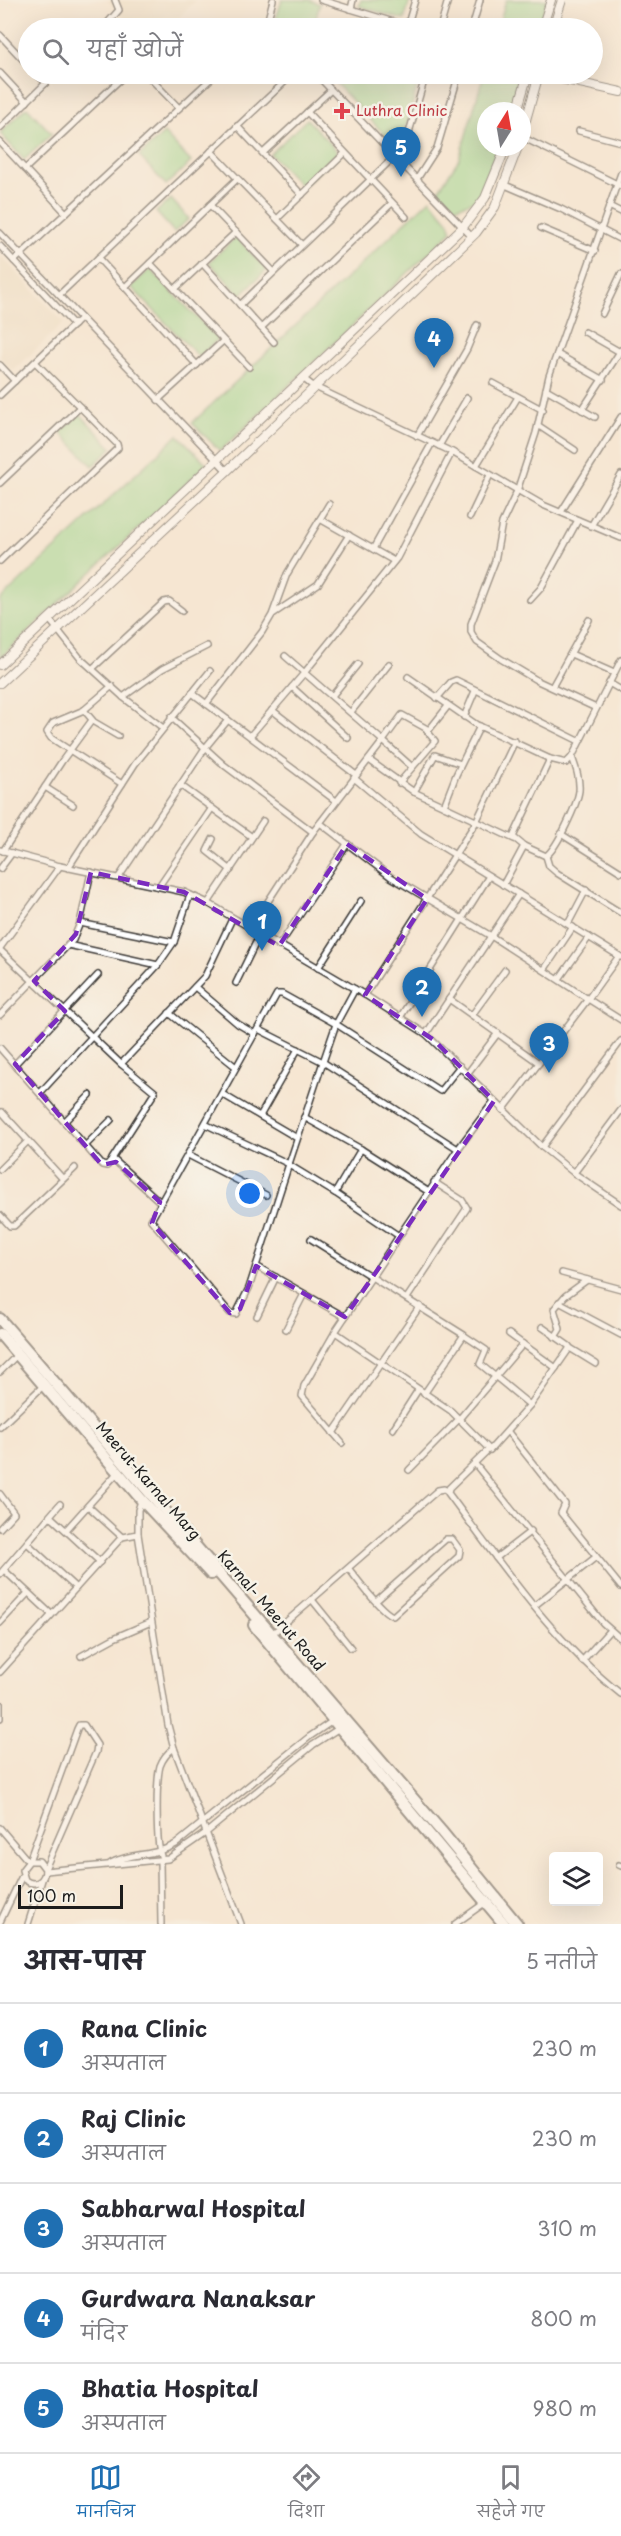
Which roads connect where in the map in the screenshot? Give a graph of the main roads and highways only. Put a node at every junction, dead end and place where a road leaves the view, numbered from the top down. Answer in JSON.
{"nodes":[{"id":1,"x":0,"y":1319,"type":"edge"},
{"id":2,"x":0,"y":1334,"type":"edge"},
{"id":3,"x":145,"y":1496,"type":"junction"},
{"id":4,"x":341,"y":1721,"type":"junction"},
{"id":5,"x":504,"y":1924,"type":"edge"},
{"id":6,"x":517,"y":1924,"type":"edge"}],
"edges":[{"from":1,"to":3,"type":"highway","name":"Karnal- Meerut Road"},
{"from":2,"to":3,"type":"highway","name":"Meerut-Karnal Marg"},
{"from":3,"to":4,"type":"highway","name":"Meerut-Karnal Marg"},
{"from":3,"to":4,"type":"highway","name":"Karnal- Meerut Road"},
{"from":4,"to":5,"type":"highway","name":"Meerut-Karnal Marg"},
{"from":4,"to":6,"type":"highway","name":"Karnal- Meerut Road"}]}
